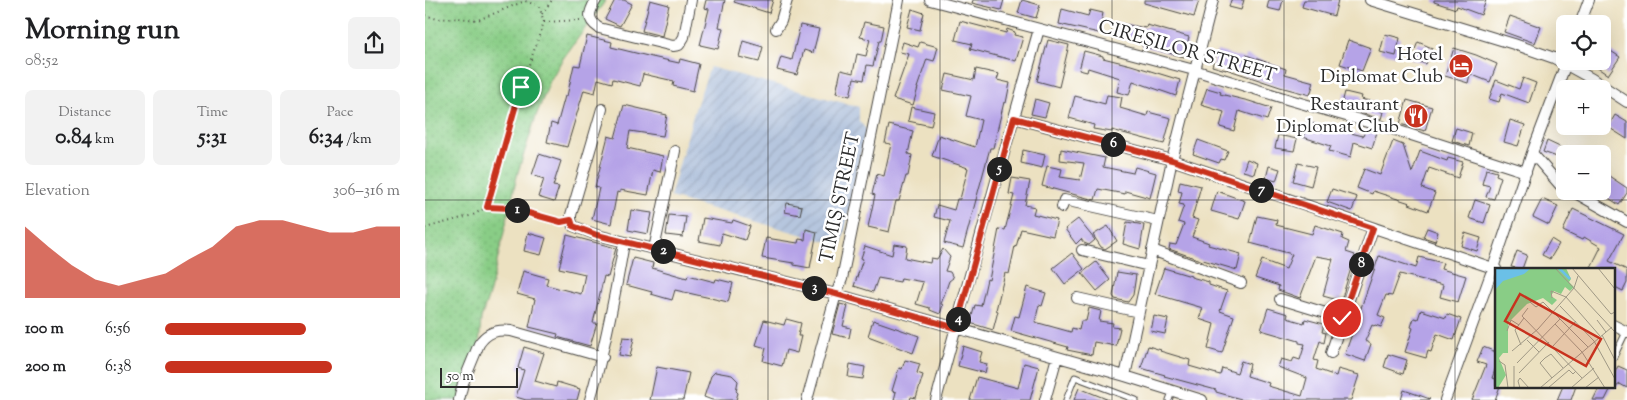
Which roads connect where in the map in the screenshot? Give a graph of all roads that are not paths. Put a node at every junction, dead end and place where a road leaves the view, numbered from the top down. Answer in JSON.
{"nodes":[{"id":1,"x":597,"y":0,"type":"edge"},
{"id":2,"x":691,"y":0,"type":"edge"},
{"id":3,"x":787,"y":0,"type":"edge"},
{"id":4,"x":899,"y":0,"type":"edge"},
{"id":5,"x":930,"y":0,"type":"edge"},
{"id":6,"x":1213,"y":0,"type":"edge"},
{"id":7,"x":1370,"y":0,"type":"edge"},
{"id":8,"x":1589,"y":0,"type":"edge"},
{"id":9,"x":1583,"y":15,"type":"edge"},
{"id":10,"x":776,"y":29,"type":"dead end"},
{"id":11,"x":1039,"y":29,"type":"junction"},
{"id":12,"x":1556,"y":59,"type":"edge"},
{"id":13,"x":1194,"y":70,"type":"junction"},
{"id":14,"x":1564,"y":70,"type":"edge"},
{"id":15,"x":1578,"y":70,"type":"edge"},
{"id":16,"x":1627,"y":102,"type":"edge"},
{"id":17,"x":602,"y":109,"type":"dead end"},
{"id":18,"x":1014,"y":118,"type":"junction"},
{"id":19,"x":675,"y":151,"type":"dead end"},
{"id":20,"x":1533,"y":153,"type":"junction"},
{"id":21,"x":1172,"y":160,"type":"junction"},
{"id":22,"x":1526,"y":172,"type":"junction"},
{"id":23,"x":1556,"y":179,"type":"edge"},
{"id":24,"x":1588,"y":200,"type":"edge"},
{"id":25,"x":1062,"y":207,"type":"dead end"},
{"id":26,"x":1159,"y":221,"type":"junction"},
{"id":27,"x":1627,"y":222,"type":"edge"},
{"id":28,"x":1373,"y":228,"type":"junction"},
{"id":29,"x":624,"y":242,"type":"junction"},
{"id":30,"x":654,"y":249,"type":"junction"},
{"id":31,"x":1082,"y":250,"type":"dead end"},
{"id":32,"x":1152,"y":250,"type":"junction"},
{"id":33,"x":1149,"y":266,"type":"junction"},
{"id":34,"x":1495,"y":268,"type":"edge"},
{"id":35,"x":1241,"y":283,"type":"dead end"},
{"id":36,"x":836,"y":294,"type":"junction"},
{"id":37,"x":1077,"y":298,"type":"dead end"},
{"id":38,"x":1280,"y":299,"type":"dead end"},
{"id":39,"x":1139,"y":312,"type":"junction"},
{"id":40,"x":1342,"y":318,"type":"junction"},
{"id":41,"x":1615,"y":326,"type":"edge"},
{"id":42,"x":956,"y":328,"type":"junction"},
{"id":43,"x":1627,"y":332,"type":"edge"},
{"id":44,"x":1331,"y":353,"type":"dead end"},
{"id":45,"x":1615,"y":355,"type":"edge"},
{"id":46,"x":603,"y":357,"type":"junction"},
{"id":47,"x":1057,"y":357,"type":"junction"},
{"id":48,"x":1125,"y":376,"type":"junction"},
{"id":49,"x":1171,"y":396,"type":"edge"},
{"id":50,"x":459,"y":400,"type":"edge"},
{"id":51,"x":591,"y":400,"type":"edge"},
{"id":52,"x":807,"y":400,"type":"edge"},
{"id":53,"x":936,"y":400,"type":"edge"},
{"id":54,"x":1045,"y":400,"type":"edge"},
{"id":55,"x":1066,"y":400,"type":"edge"},
{"id":56,"x":1137,"y":400,"type":"edge"},
{"id":57,"x":1202,"y":400,"type":"edge"},
{"id":58,"x":1445,"y":400,"type":"edge"}],
"edges":[{"from":1,"to":2,"type":"street"},
{"from":3,"to":10,"type":"street"},
{"from":4,"to":36,"type":"street","name":"TIMIȘ STREET"},
{"from":5,"to":11,"type":"street","name":"CIREȘILOR STREET"},
{"from":6,"to":13,"type":"street"},
{"from":7,"to":12,"type":"street"},
{"from":8,"to":9,"type":"street"},
{"from":11,"to":13,"type":"street","name":"CIREȘILOR STREET"},
{"from":11,"to":18,"type":"street"},
{"from":13,"to":21,"type":"street"},
{"from":13,"to":22,"type":"street","name":"CIREȘILOR STREET"},
{"from":14,"to":20,"type":"street"},
{"from":15,"to":16,"type":"street"},
{"from":17,"to":29,"type":"street"},
{"from":18,"to":21,"type":"street"},
{"from":18,"to":42,"type":"street"},
{"from":19,"to":30,"type":"street"},
{"from":20,"to":22,"type":"street"},
{"from":20,"to":23,"type":"street"},
{"from":21,"to":26,"type":"street"},
{"from":21,"to":28,"type":"street"},
{"from":22,"to":34,"type":"street"},
{"from":24,"to":27,"type":"street"},
{"from":25,"to":26,"type":"street"},
{"from":26,"to":32,"type":"street"},
{"from":28,"to":34,"type":"street"},
{"from":28,"to":40,"type":"street"},
{"from":29,"to":30,"type":"street"},
{"from":29,"to":46,"type":"street"},
{"from":30,"to":36,"type":"street"},
{"from":31,"to":33,"type":"street"},
{"from":32,"to":33,"type":"street"},
{"from":32,"to":35,"type":"street"},
{"from":33,"to":39,"type":"street"},
{"from":34,"to":58,"type":"street"},
{"from":36,"to":42,"type":"street"},
{"from":36,"to":52,"type":"street","name":"TIMIȘ STREET"},
{"from":37,"to":39,"type":"street"},
{"from":38,"to":40,"type":"street"},
{"from":39,"to":48,"type":"street"},
{"from":40,"to":44,"type":"street"},
{"from":41,"to":43,"type":"street"},
{"from":42,"to":47,"type":"street"},
{"from":42,"to":53,"type":"street"},
{"from":43,"to":45,"type":"lane"},
{"from":46,"to":50,"type":"street"},
{"from":46,"to":51,"type":"street"},
{"from":47,"to":48,"type":"street"},
{"from":47,"to":54,"type":"street"},
{"from":48,"to":49,"type":"street"},
{"from":49,"to":57,"type":"street"},
{"from":55,"to":56,"type":"lane"}]}
